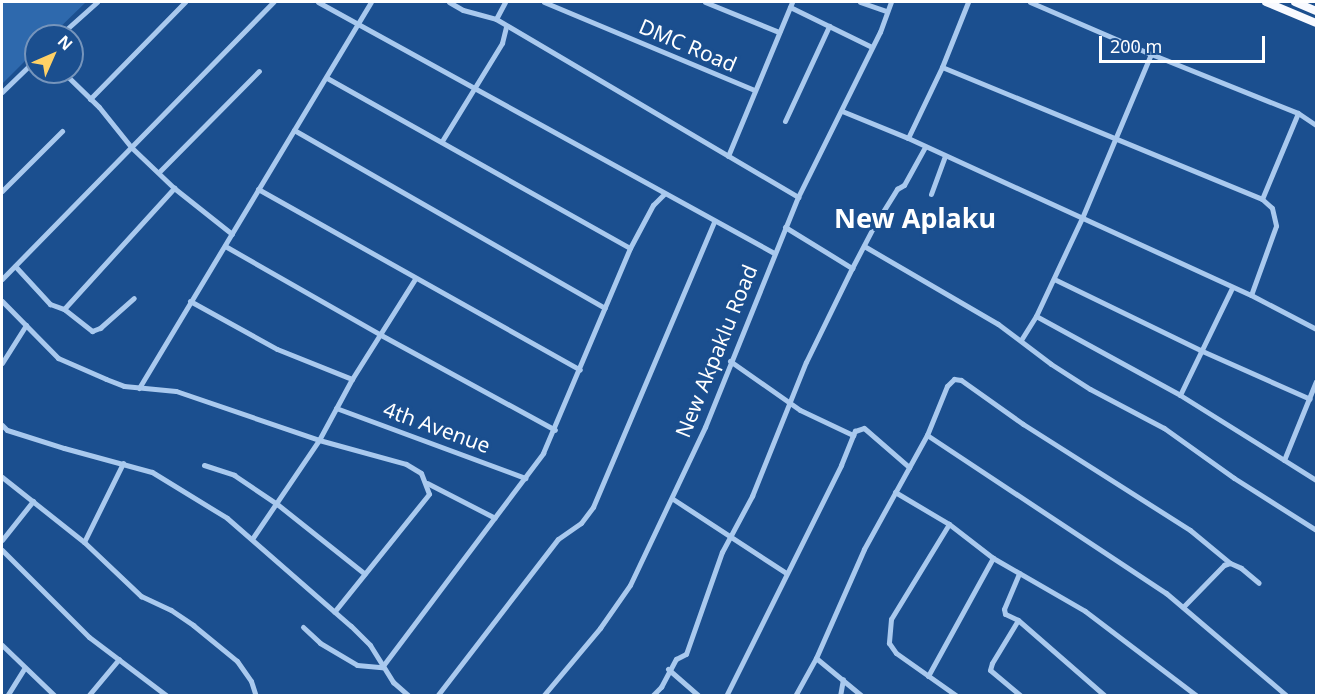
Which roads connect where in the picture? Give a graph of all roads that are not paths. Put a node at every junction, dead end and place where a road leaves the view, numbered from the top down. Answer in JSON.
{"nodes":[{"id":1,"x":97,"y":2,"type":"edge"},
{"id":2,"x":185,"y":2,"type":"edge"},
{"id":3,"x":273,"y":2,"type":"edge"},
{"id":4,"x":318,"y":2,"type":"edge"},
{"id":5,"x":371,"y":2,"type":"edge"},
{"id":6,"x":449,"y":2,"type":"edge"},
{"id":7,"x":505,"y":2,"type":"edge"},
{"id":8,"x":544,"y":2,"type":"edge"},
{"id":9,"x":705,"y":2,"type":"edge"},
{"id":10,"x":860,"y":2,"type":"edge"},
{"id":11,"x":891,"y":2,"type":"edge"},
{"id":12,"x":968,"y":2,"type":"edge"},
{"id":13,"x":1030,"y":2,"type":"edge"},
{"id":14,"x":1266,"y":2,"type":"edge"},
{"id":15,"x":1294,"y":2,"type":"edge"},
{"id":16,"x":791,"y":4,"type":"edge"},
{"id":17,"x":886,"y":11,"type":"junction"},
{"id":18,"x":1317,"y":11,"type":"edge"},
{"id":19,"x":496,"y":19,"type":"junction"},
{"id":20,"x":358,"y":22,"type":"junction"},
{"id":21,"x":72,"y":24,"type":"edge"},
{"id":22,"x":1317,"y":24,"type":"edge"},
{"id":23,"x":506,"y":27,"type":"junction"},
{"id":24,"x":829,"y":27,"type":"junction"},
{"id":25,"x":779,"y":32,"type":"junction"},
{"id":26,"x":872,"y":47,"type":"junction"},
{"id":27,"x":1151,"y":54,"type":"junction"},
{"id":28,"x":942,"y":67,"type":"junction"},
{"id":29,"x":24,"y":71,"type":"edge"},
{"id":30,"x":259,"y":71,"type":"dead end"},
{"id":31,"x":327,"y":78,"type":"junction"},
{"id":32,"x":75,"y":84,"type":"edge"},
{"id":33,"x":473,"y":89,"type":"junction"},
{"id":34,"x":754,"y":90,"type":"junction"},
{"id":35,"x":2,"y":92,"type":"edge"},
{"id":36,"x":90,"y":99,"type":"junction"},
{"id":37,"x":842,"y":111,"type":"junction"},
{"id":38,"x":1298,"y":113,"type":"junction"},
{"id":39,"x":785,"y":121,"type":"dead end"},
{"id":40,"x":1317,"y":125,"type":"edge"},
{"id":41,"x":294,"y":130,"type":"junction"},
{"id":42,"x":62,"y":131,"type":"dead end"},
{"id":43,"x":908,"y":138,"type":"junction"},
{"id":44,"x":1115,"y":138,"type":"junction"},
{"id":45,"x":442,"y":141,"type":"junction"},
{"id":46,"x":131,"y":147,"type":"junction"},
{"id":47,"x":926,"y":147,"type":"junction"},
{"id":48,"x":728,"y":156,"type":"junction"},
{"id":49,"x":945,"y":156,"type":"junction"},
{"id":50,"x":159,"y":172,"type":"junction"},
{"id":51,"x":174,"y":188,"type":"junction"},
{"id":52,"x":258,"y":189,"type":"junction"},
{"id":53,"x":2,"y":191,"type":"edge"},
{"id":54,"x":664,"y":194,"type":"junction"},
{"id":55,"x":931,"y":194,"type":"dead end"},
{"id":56,"x":798,"y":197,"type":"junction"},
{"id":57,"x":1262,"y":199,"type":"junction"},
{"id":58,"x":1082,"y":218,"type":"junction"},
{"id":59,"x":714,"y":222,"type":"junction"},
{"id":60,"x":785,"y":227,"type":"junction"},
{"id":61,"x":232,"y":234,"type":"junction"},
{"id":62,"x":225,"y":246,"type":"junction"},
{"id":63,"x":864,"y":246,"type":"junction"},
{"id":64,"x":630,"y":248,"type":"junction"},
{"id":65,"x":774,"y":254,"type":"junction"},
{"id":66,"x":15,"y":266,"type":"junction"},
{"id":67,"x":852,"y":268,"type":"junction"},
{"id":68,"x":2,"y":279,"type":"edge"},
{"id":69,"x":415,"y":279,"type":"junction"},
{"id":70,"x":1054,"y":279,"type":"junction"},
{"id":71,"x":1232,"y":288,"type":"junction"},
{"id":72,"x":1251,"y":296,"type":"junction"},
{"id":73,"x":134,"y":298,"type":"dead end"},
{"id":74,"x":2,"y":301,"type":"edge"},
{"id":75,"x":190,"y":301,"type":"junction"},
{"id":76,"x":605,"y":308,"type":"junction"},
{"id":77,"x":64,"y":309,"type":"junction"},
{"id":78,"x":1036,"y":316,"type":"junction"},
{"id":79,"x":26,"y":325,"type":"junction"},
{"id":80,"x":1317,"y":329,"type":"edge"},
{"id":81,"x":381,"y":336,"type":"junction"},
{"id":82,"x":1021,"y":340,"type":"junction"},
{"id":83,"x":1200,"y":350,"type":"junction"},
{"id":84,"x":730,"y":361,"type":"junction"},
{"id":85,"x":2,"y":363,"type":"edge"},
{"id":86,"x":580,"y":370,"type":"junction"},
{"id":87,"x":352,"y":379,"type":"junction"},
{"id":88,"x":1317,"y":381,"type":"edge"},
{"id":89,"x":140,"y":388,"type":"junction"},
{"id":90,"x":1180,"y":395,"type":"junction"},
{"id":91,"x":1310,"y":399,"type":"junction"},
{"id":92,"x":790,"y":402,"type":"junction"},
{"id":93,"x":336,"y":408,"type":"junction"},
{"id":94,"x":2,"y":425,"type":"edge"},
{"id":95,"x":555,"y":430,"type":"junction"},
{"id":96,"x":853,"y":435,"type":"junction"},
{"id":97,"x":927,"y":435,"type":"junction"},
{"id":98,"x":319,"y":440,"type":"junction"},
{"id":99,"x":1284,"y":460,"type":"junction"},
{"id":100,"x":123,"y":463,"type":"junction"},
{"id":101,"x":204,"y":465,"type":"dead end"},
{"id":102,"x":909,"y":467,"type":"junction"},
{"id":103,"x":2,"y":477,"type":"edge"},
{"id":104,"x":525,"y":478,"type":"junction"},
{"id":105,"x":1317,"y":480,"type":"edge"},
{"id":106,"x":427,"y":483,"type":"junction"},
{"id":107,"x":895,"y":492,"type":"junction"},
{"id":108,"x":673,"y":499,"type":"junction"},
{"id":109,"x":33,"y":501,"type":"junction"},
{"id":110,"x":277,"y":504,"type":"junction"},
{"id":111,"x":495,"y":518,"type":"junction"},
{"id":112,"x":949,"y":524,"type":"junction"},
{"id":113,"x":1317,"y":530,"type":"edge"},
{"id":114,"x":732,"y":536,"type":"junction"},
{"id":115,"x":252,"y":539,"type":"junction"},
{"id":116,"x":2,"y":540,"type":"edge"},
{"id":117,"x":84,"y":542,"type":"junction"},
{"id":118,"x":2,"y":550,"type":"edge"},
{"id":119,"x":993,"y":558,"type":"junction"},
{"id":120,"x":1230,"y":563,"type":"junction"},
{"id":121,"x":786,"y":573,"type":"junction"},
{"id":122,"x":1019,"y":573,"type":"junction"},
{"id":123,"x":365,"y":574,"type":"junction"},
{"id":124,"x":1259,"y":582,"type":"dead end"},
{"id":125,"x":1183,"y":607,"type":"junction"},
{"id":126,"x":334,"y":612,"type":"junction"},
{"id":127,"x":1018,"y":620,"type":"junction"},
{"id":128,"x":303,"y":627,"type":"dead end"},
{"id":129,"x":2,"y":645,"type":"edge"},
{"id":130,"x":816,"y":658,"type":"junction"},
{"id":131,"x":119,"y":659,"type":"junction"},
{"id":132,"x":382,"y":667,"type":"junction"},
{"id":133,"x":24,"y":669,"type":"junction"},
{"id":134,"x":668,"y":669,"type":"junction"},
{"id":135,"x":928,"y":676,"type":"junction"},
{"id":136,"x":843,"y":679,"type":"junction"},
{"id":137,"x":7,"y":696,"type":"edge"},
{"id":138,"x":55,"y":696,"type":"edge"},
{"id":139,"x":88,"y":696,"type":"edge"},
{"id":140,"x":167,"y":696,"type":"edge"},
{"id":141,"x":256,"y":696,"type":"edge"},
{"id":142,"x":409,"y":696,"type":"edge"},
{"id":143,"x":437,"y":696,"type":"edge"},
{"id":144,"x":543,"y":696,"type":"edge"},
{"id":145,"x":652,"y":696,"type":"edge"},
{"id":146,"x":699,"y":696,"type":"edge"},
{"id":147,"x":726,"y":696,"type":"edge"},
{"id":148,"x":795,"y":696,"type":"edge"},
{"id":149,"x":840,"y":696,"type":"edge"},
{"id":150,"x":862,"y":696,"type":"edge"},
{"id":151,"x":957,"y":696,"type":"edge"},
{"id":152,"x":1021,"y":696,"type":"edge"},
{"id":153,"x":1106,"y":696,"type":"edge"},
{"id":154,"x":1197,"y":696,"type":"edge"},
{"id":155,"x":1287,"y":696,"type":"edge"}],
"edges":[{"from":1,"to":21,"type":"street"},
{"from":2,"to":36,"type":"street"},
{"from":3,"to":46,"type":"street"},
{"from":4,"to":20,"type":"street"},
{"from":5,"to":20,"type":"street"},
{"from":6,"to":19,"type":"street"},
{"from":7,"to":19,"type":"street"},
{"from":8,"to":34,"type":"street","name":"DMC Road"},
{"from":9,"to":25,"type":"street"},
{"from":10,"to":17,"type":"street"},
{"from":11,"to":17,"type":"street","name":"New Akpaklu Road"},
{"from":12,"to":28,"type":"street"},
{"from":13,"to":27,"type":"street"},
{"from":14,"to":22,"type":"highway"},
{"from":15,"to":18,"type":"highway"},
{"from":16,"to":24,"type":"street"},
{"from":16,"to":25,"type":"street"},
{"from":17,"to":26,"type":"street","name":"New Akpaklu Road"},
{"from":19,"to":23,"type":"street"},
{"from":20,"to":31,"type":"street"},
{"from":20,"to":33,"type":"street"},
{"from":23,"to":33,"type":"street"},
{"from":23,"to":48,"type":"street"},
{"from":24,"to":26,"type":"street"},
{"from":24,"to":39,"type":"street"},
{"from":25,"to":34,"type":"street"},
{"from":26,"to":37,"type":"street","name":"New Akpaklu Road"},
{"from":27,"to":38,"type":"street"},
{"from":27,"to":44,"type":"street"},
{"from":28,"to":43,"type":"street"},
{"from":28,"to":44,"type":"street"},
{"from":29,"to":35,"type":"street"},
{"from":30,"to":50,"type":"street"},
{"from":31,"to":41,"type":"street"},
{"from":31,"to":45,"type":"street"},
{"from":32,"to":36,"type":"street"},
{"from":33,"to":45,"type":"street"},
{"from":33,"to":54,"type":"street"},
{"from":34,"to":48,"type":"street"},
{"from":36,"to":46,"type":"street"},
{"from":37,"to":43,"type":"street"},
{"from":37,"to":56,"type":"street","name":"New Akpaklu Road"},
{"from":38,"to":40,"type":"street"},
{"from":38,"to":57,"type":"street"},
{"from":41,"to":52,"type":"street"},
{"from":41,"to":76,"type":"street"},
{"from":42,"to":53,"type":"street"},
{"from":43,"to":47,"type":"street"},
{"from":44,"to":57,"type":"street"},
{"from":44,"to":58,"type":"street"},
{"from":45,"to":64,"type":"street"},
{"from":46,"to":50,"type":"street"},
{"from":46,"to":66,"type":"street"},
{"from":47,"to":49,"type":"street"},
{"from":47,"to":63,"type":"street"},
{"from":48,"to":56,"type":"street"},
{"from":49,"to":55,"type":"street"},
{"from":49,"to":58,"type":"street"},
{"from":50,"to":51,"type":"street"},
{"from":51,"to":61,"type":"street"},
{"from":51,"to":77,"type":"street"},
{"from":52,"to":61,"type":"street"},
{"from":52,"to":69,"type":"street"},
{"from":54,"to":59,"type":"street"},
{"from":54,"to":64,"type":"street"},
{"from":56,"to":60,"type":"street","name":"New Akpaklu Road"},
{"from":57,"to":72,"type":"street"},
{"from":58,"to":70,"type":"street"},
{"from":58,"to":71,"type":"street"},
{"from":59,"to":65,"type":"street"},
{"from":59,"to":143,"type":"street"},
{"from":60,"to":65,"type":"street","name":"New Akpaklu Road"},
{"from":60,"to":67,"type":"street"},
{"from":61,"to":62,"type":"street"},
{"from":62,"to":75,"type":"street"},
{"from":62,"to":81,"type":"street"},
{"from":63,"to":67,"type":"street"},
{"from":63,"to":82,"type":"street"},
{"from":64,"to":76,"type":"street"},
{"from":65,"to":84,"type":"street","name":"New Akpaklu Road"},
{"from":66,"to":68,"type":"street"},
{"from":66,"to":77,"type":"street"},
{"from":67,"to":92,"type":"street"},
{"from":69,"to":81,"type":"street"},
{"from":69,"to":86,"type":"street"},
{"from":70,"to":78,"type":"street"},
{"from":70,"to":83,"type":"street"},
{"from":71,"to":72,"type":"street"},
{"from":71,"to":83,"type":"street"},
{"from":72,"to":80,"type":"street"},
{"from":73,"to":77,"type":"street"},
{"from":74,"to":79,"type":"street"},
{"from":75,"to":87,"type":"street"},
{"from":75,"to":89,"type":"street"},
{"from":76,"to":86,"type":"street"},
{"from":78,"to":82,"type":"street"},
{"from":78,"to":90,"type":"street"},
{"from":79,"to":85,"type":"street"},
{"from":79,"to":89,"type":"street"},
{"from":81,"to":87,"type":"street"},
{"from":81,"to":95,"type":"street"},
{"from":82,"to":113,"type":"street"},
{"from":83,"to":90,"type":"street"},
{"from":83,"to":91,"type":"street"},
{"from":84,"to":92,"type":"street"},
{"from":84,"to":108,"type":"street","name":"New Akpaklu Road"},
{"from":86,"to":95,"type":"street"},
{"from":87,"to":93,"type":"street"},
{"from":88,"to":91,"type":"street"},
{"from":89,"to":98,"type":"street"},
{"from":90,"to":99,"type":"street"},
{"from":91,"to":99,"type":"street"},
{"from":92,"to":96,"type":"street"},
{"from":92,"to":114,"type":"street"},
{"from":93,"to":98,"type":"street"},
{"from":93,"to":104,"type":"street","name":"4th Avenue"},
{"from":94,"to":100,"type":"street"},
{"from":95,"to":104,"type":"street"},
{"from":96,"to":102,"type":"street"},
{"from":96,"to":121,"type":"street"},
{"from":97,"to":102,"type":"street"},
{"from":97,"to":120,"type":"street"},
{"from":97,"to":125,"type":"street"},
{"from":98,"to":106,"type":"street"},
{"from":98,"to":110,"type":"street"},
{"from":99,"to":105,"type":"street"},
{"from":100,"to":115,"type":"street"},
{"from":100,"to":117,"type":"street"},
{"from":101,"to":110,"type":"street"},
{"from":102,"to":107,"type":"street"},
{"from":103,"to":109,"type":"street"},
{"from":104,"to":111,"type":"street"},
{"from":106,"to":111,"type":"street"},
{"from":106,"to":123,"type":"street"},
{"from":107,"to":112,"type":"street"},
{"from":107,"to":130,"type":"street"},
{"from":108,"to":114,"type":"street"},
{"from":108,"to":144,"type":"street","name":"New Akpaklu Road"},
{"from":109,"to":116,"type":"street"},
{"from":109,"to":117,"type":"street"},
{"from":110,"to":115,"type":"street"},
{"from":110,"to":123,"type":"street"},
{"from":111,"to":132,"type":"street"},
{"from":112,"to":119,"type":"street"},
{"from":112,"to":135,"type":"street"},
{"from":114,"to":121,"type":"street"},
{"from":114,"to":134,"type":"street"},
{"from":115,"to":126,"type":"street"},
{"from":117,"to":141,"type":"street"},
{"from":118,"to":131,"type":"street"},
{"from":119,"to":122,"type":"street"},
{"from":119,"to":135,"type":"street"},
{"from":120,"to":124,"type":"street"},
{"from":120,"to":125,"type":"street"},
{"from":121,"to":147,"type":"street"},
{"from":122,"to":127,"type":"street"},
{"from":122,"to":154,"type":"street"},
{"from":123,"to":126,"type":"street"},
{"from":125,"to":155,"type":"street"},
{"from":126,"to":132,"type":"street"},
{"from":127,"to":152,"type":"street"},
{"from":127,"to":153,"type":"street"},
{"from":128,"to":132,"type":"street"},
{"from":129,"to":133,"type":"street"},
{"from":130,"to":136,"type":"street"},
{"from":130,"to":148,"type":"street"},
{"from":131,"to":139,"type":"street"},
{"from":131,"to":140,"type":"street"},
{"from":132,"to":142,"type":"street"},
{"from":133,"to":137,"type":"street"},
{"from":133,"to":138,"type":"street"},
{"from":134,"to":145,"type":"street"},
{"from":134,"to":146,"type":"street"},
{"from":135,"to":151,"type":"street"},
{"from":136,"to":149,"type":"street"},
{"from":136,"to":150,"type":"street"}]}
